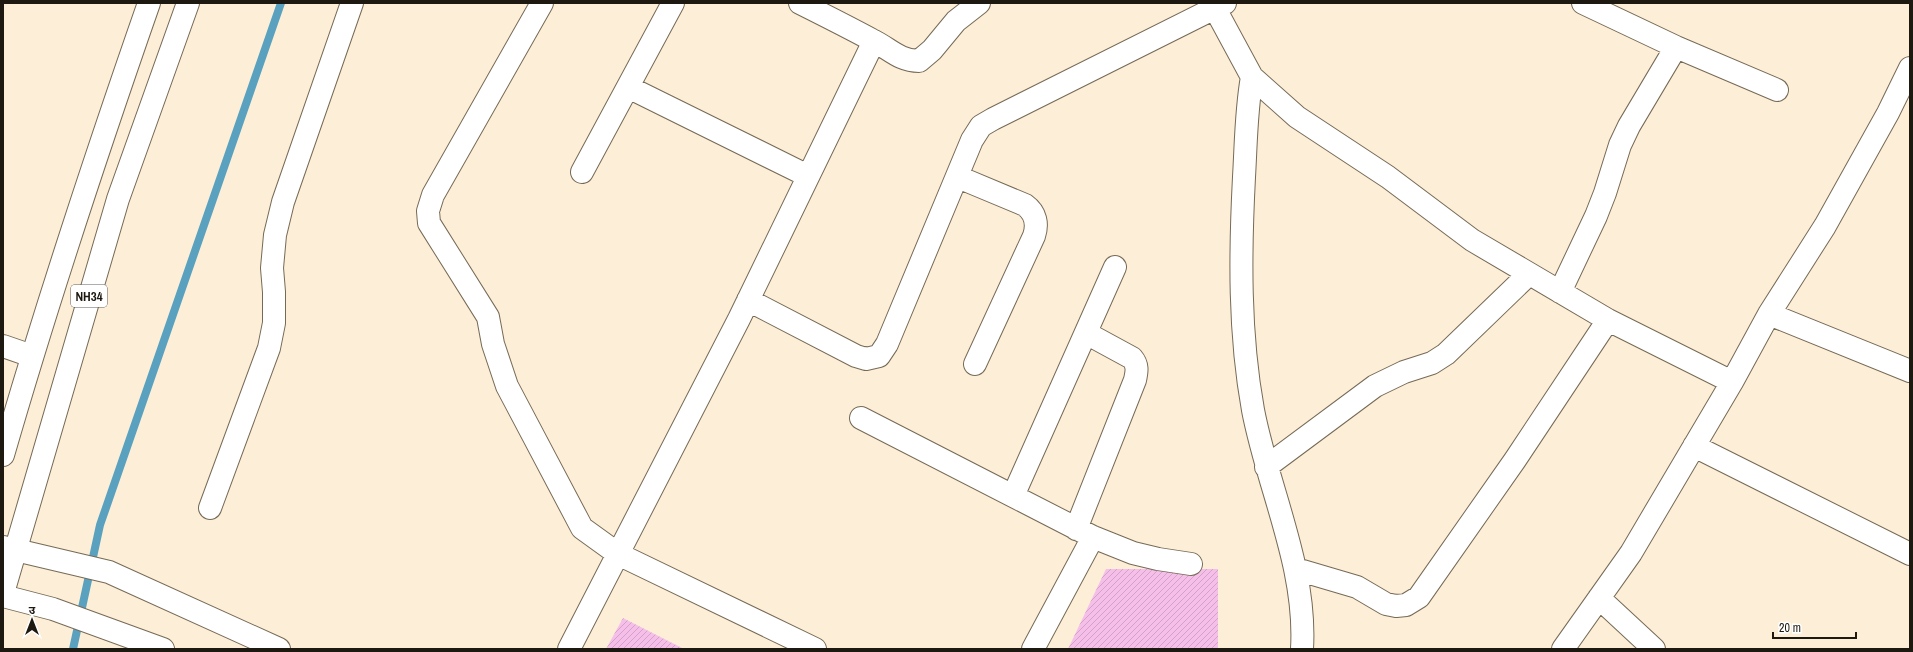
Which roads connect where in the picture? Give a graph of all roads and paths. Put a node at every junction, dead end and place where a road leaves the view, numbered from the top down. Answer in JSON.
{"nodes":[{"id":1,"x":150,"y":3,"type":"edge"},
{"id":2,"x":188,"y":3,"type":"edge"},
{"id":3,"x":352,"y":3,"type":"edge"},
{"id":4,"x":542,"y":3,"type":"edge"},
{"id":5,"x":673,"y":3,"type":"edge"},
{"id":6,"x":800,"y":3,"type":"edge"},
{"id":7,"x":979,"y":3,"type":"edge"},
{"id":8,"x":1583,"y":3,"type":"edge"},
{"id":9,"x":1217,"y":5,"type":"edge"},
{"id":10,"x":874,"y":41,"type":"junction"},
{"id":11,"x":1676,"y":48,"type":"junction"},
{"id":12,"x":1910,"y":68,"type":"edge"},
{"id":13,"x":1252,"y":77,"type":"junction"},
{"id":14,"x":628,"y":86,"type":"junction"},
{"id":15,"x":1777,"y":90,"type":"dead end"},
{"id":16,"x":582,"y":172,"type":"dead end"},
{"id":17,"x":808,"y":176,"type":"junction"},
{"id":18,"x":958,"y":177,"type":"junction"},
{"id":19,"x":1116,"y":267,"type":"dead end"},
{"id":20,"x":1529,"y":274,"type":"junction"},
{"id":21,"x":1560,"y":292,"type":"junction"},
{"id":22,"x":748,"y":300,"type":"junction"},
{"id":23,"x":1769,"y":314,"type":"junction"},
{"id":24,"x":1608,"y":320,"type":"junction"},
{"id":25,"x":1086,"y":333,"type":"junction"},
{"id":26,"x":3,"y":346,"type":"edge"},
{"id":27,"x":32,"y":356,"type":"junction"},
{"id":28,"x":975,"y":364,"type":"dead end"},
{"id":29,"x":1910,"y":371,"type":"edge"},
{"id":30,"x":1732,"y":382,"type":"junction"},
{"id":31,"x":860,"y":418,"type":"dead end"},
{"id":32,"x":1694,"y":446,"type":"junction"},
{"id":33,"x":3,"y":455,"type":"edge"},
{"id":34,"x":1266,"y":467,"type":"junction"},
{"id":35,"x":1013,"y":496,"type":"junction"},
{"id":36,"x":210,"y":508,"type":"dead end"},
{"id":37,"x":1084,"y":533,"type":"junction"},
{"id":38,"x":9,"y":549,"type":"edge"},
{"id":39,"x":618,"y":554,"type":"junction"},
{"id":40,"x":1910,"y":554,"type":"edge"},
{"id":41,"x":1191,"y":564,"type":"dead end"},
{"id":42,"x":1296,"y":569,"type":"junction"},
{"id":43,"x":3,"y":594,"type":"edge"},
{"id":44,"x":1599,"y":598,"type":"junction"},
{"id":45,"x":164,"y":649,"type":"edge"},
{"id":46,"x":279,"y":649,"type":"edge"},
{"id":47,"x":569,"y":649,"type":"edge"},
{"id":48,"x":815,"y":649,"type":"edge"},
{"id":49,"x":1032,"y":649,"type":"edge"},
{"id":50,"x":1302,"y":649,"type":"edge"},
{"id":51,"x":1562,"y":649,"type":"edge"},
{"id":52,"x":1654,"y":649,"type":"edge"}],
"edges":[{"from":1,"to":27,"type":"main road","number":"NH34"},
{"from":2,"to":38,"type":"main road","number":"NH34"},
{"from":3,"to":36,"type":"main road"},
{"from":4,"to":39,"type":"main road"},
{"from":5,"to":14,"type":"main road"},
{"from":6,"to":10,"type":"main road"},
{"from":7,"to":10,"type":"main road"},
{"from":8,"to":11,"type":"main road"},
{"from":9,"to":13,"type":"main road"},
{"from":9,"to":18,"type":"main road"},
{"from":10,"to":17,"type":"main road"},
{"from":11,"to":15,"type":"main road"},
{"from":11,"to":21,"type":"main road"},
{"from":12,"to":23,"type":"main road"},
{"from":13,"to":20,"type":"main road"},
{"from":13,"to":34,"type":"main road"},
{"from":14,"to":16,"type":"main road"},
{"from":14,"to":17,"type":"main road"},
{"from":17,"to":22,"type":"main road"},
{"from":18,"to":22,"type":"main road"},
{"from":18,"to":28,"type":"main road"},
{"from":19,"to":25,"type":"main road"},
{"from":20,"to":21,"type":"main road"},
{"from":20,"to":34,"type":"main road"},
{"from":21,"to":24,"type":"main road"},
{"from":22,"to":39,"type":"main road"},
{"from":23,"to":29,"type":"main road"},
{"from":23,"to":30,"type":"main road"},
{"from":24,"to":30,"type":"main road"},
{"from":24,"to":42,"type":"main road"},
{"from":25,"to":35,"type":"main road"},
{"from":25,"to":37,"type":"main road"},
{"from":26,"to":27,"type":"main road"},
{"from":27,"to":33,"type":"main road","number":"NH34"},
{"from":30,"to":32,"type":"main road"},
{"from":31,"to":35,"type":"main road"},
{"from":32,"to":40,"type":"main road"},
{"from":32,"to":44,"type":"main road"},
{"from":34,"to":42,"type":"main road"},
{"from":35,"to":37,"type":"main road"},
{"from":37,"to":41,"type":"main road"},
{"from":37,"to":49,"type":"main road"},
{"from":38,"to":43,"type":"main road","number":"NH34"},
{"from":38,"to":46,"type":"main road"},
{"from":39,"to":47,"type":"main road"},
{"from":39,"to":48,"type":"main road"},
{"from":42,"to":50,"type":"main road"},
{"from":43,"to":45,"type":"main road"},
{"from":44,"to":51,"type":"main road"},
{"from":44,"to":52,"type":"main road"}]}
